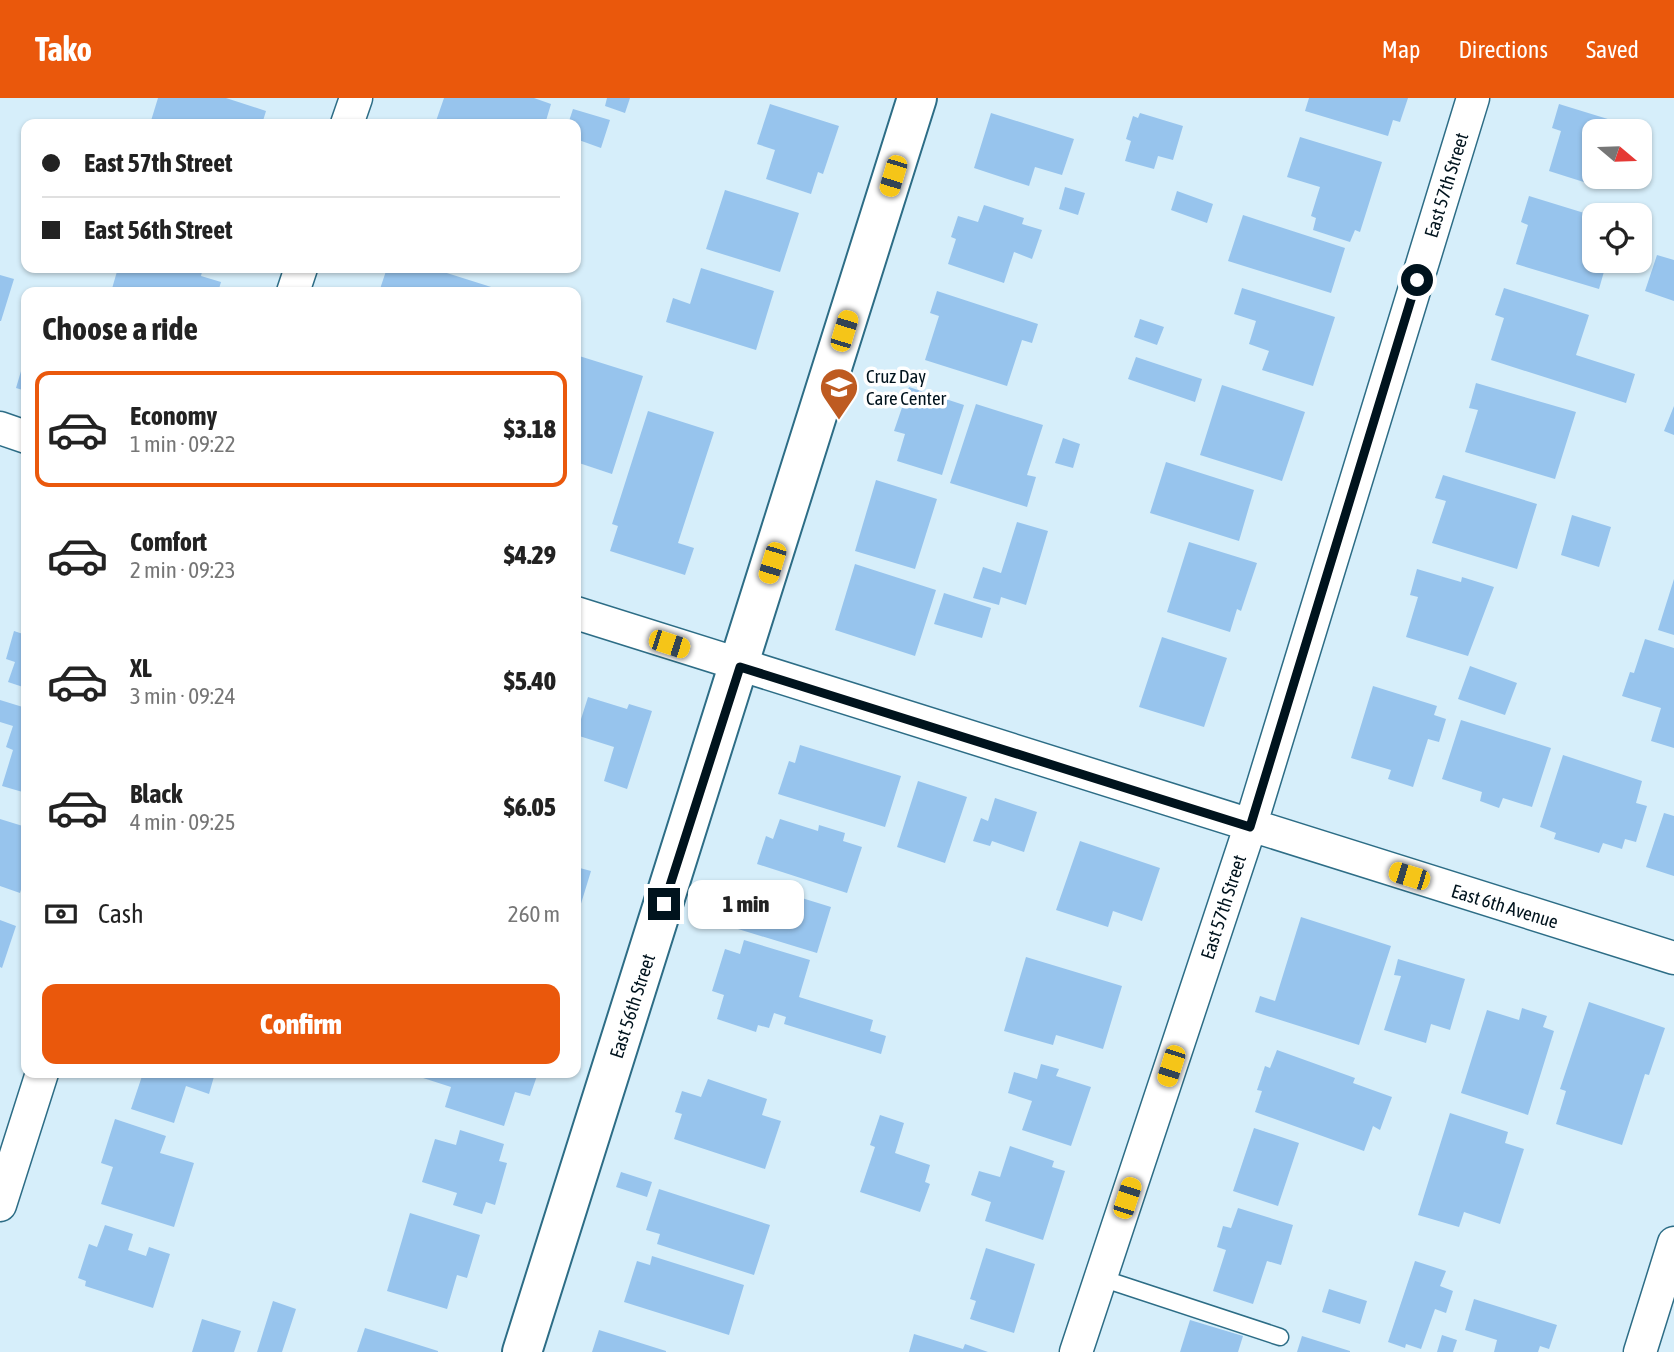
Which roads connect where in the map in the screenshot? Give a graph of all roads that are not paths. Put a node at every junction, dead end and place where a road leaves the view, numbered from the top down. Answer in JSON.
{"nodes":[{"id":1,"x":356,"y":98,"type":"edge"},
{"id":2,"x":917,"y":98,"type":"edge"},
{"id":3,"x":1473,"y":98,"type":"edge"},
{"id":4,"x":350,"y":119,"type":"edge"},
{"id":5,"x":0,"y":428,"type":"edge"},
{"id":6,"x":21,"y":435,"type":"edge"},
{"id":7,"x":581,"y":615,"type":"edge"},
{"id":8,"x":740,"y":667,"type":"junction"},
{"id":9,"x":1250,"y":827,"type":"junction"},
{"id":10,"x":1674,"y":958,"type":"edge"},
{"id":11,"x":41,"y":1078,"type":"edge"},
{"id":12,"x":0,"y":1205,"type":"edge"},
{"id":13,"x":1674,"y":1243,"type":"edge"},
{"id":14,"x":1101,"y":1278,"type":"junction"},
{"id":15,"x":1280,"y":1337,"type":"dead end"},
{"id":16,"x":522,"y":1352,"type":"edge"},
{"id":17,"x":1076,"y":1352,"type":"edge"},
{"id":18,"x":1640,"y":1352,"type":"edge"}],
"edges":[{"from":1,"to":4,"type":"street"},
{"from":2,"to":8,"type":"street","name":"East 56th Street"},
{"from":3,"to":9,"type":"street","name":"East 57th Street"},
{"from":5,"to":6,"type":"street"},
{"from":7,"to":8,"type":"street","name":"East 6th Avenue"},
{"from":8,"to":9,"type":"street","name":"East 6th Avenue"},
{"from":8,"to":16,"type":"street","name":"East 56th Street"},
{"from":9,"to":10,"type":"street","name":"East 6th Avenue"},
{"from":9,"to":14,"type":"street","name":"East 57th Street"},
{"from":11,"to":12,"type":"street"},
{"from":13,"to":18,"type":"street"},
{"from":14,"to":15,"type":"lane"},
{"from":14,"to":17,"type":"street","name":"East 57th Street"}]}
